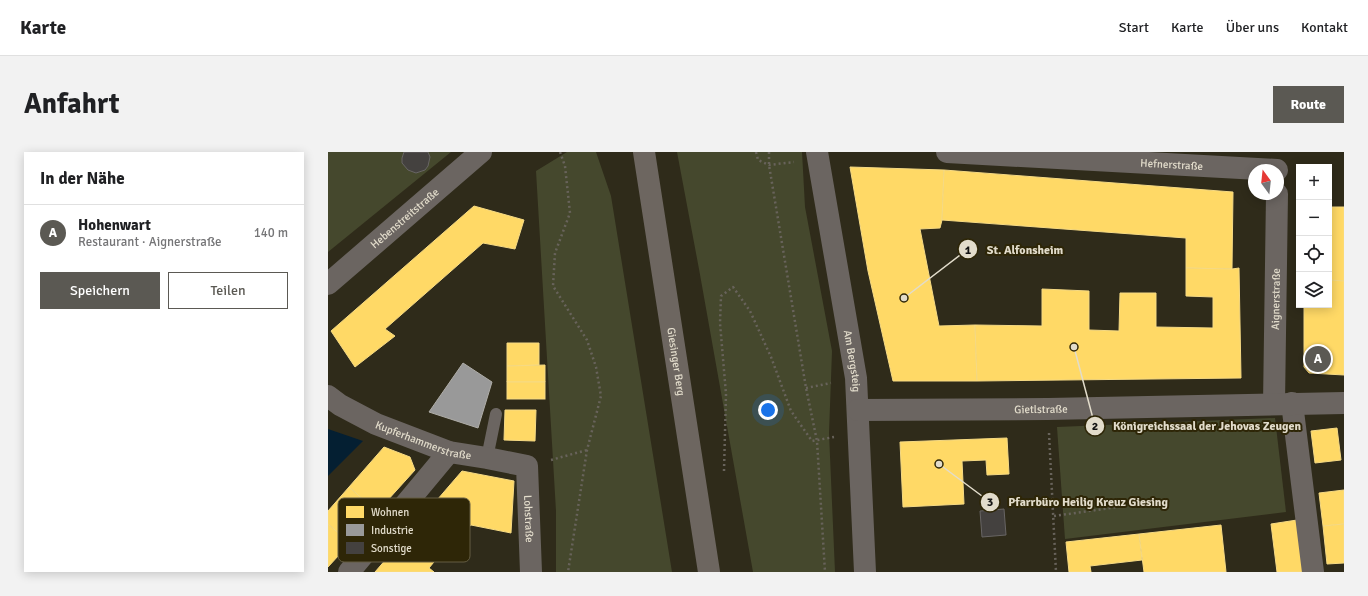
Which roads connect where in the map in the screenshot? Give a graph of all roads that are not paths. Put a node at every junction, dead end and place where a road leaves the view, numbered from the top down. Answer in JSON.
{"nodes":[{"id":1,"x":481,"y":152,"type":"edge"},
{"id":2,"x":644,"y":152,"type":"edge"},
{"id":3,"x":817,"y":152,"type":"edge"},
{"id":4,"x":947,"y":152,"type":"edge"},
{"id":5,"x":1276,"y":152,"type":"edge"},
{"id":6,"x":1277,"y":164,"type":"edge"},
{"id":7,"x":1248,"y":168,"type":"edge"},
{"id":8,"x":1276,"y":200,"type":"edge"},
{"id":9,"x":328,"y":284,"type":"edge"},
{"id":10,"x":328,"y":396,"type":"edge"},
{"id":11,"x":1344,"y":403,"type":"edge"},
{"id":12,"x":1283,"y":404,"type":"junction"},
{"id":13,"x":858,"y":410,"type":"junction"},
{"id":14,"x":496,"y":414,"type":"dead end"},
{"id":15,"x":449,"y":452,"type":"junction"},
{"id":16,"x":487,"y":458,"type":"junction"},
{"id":17,"x":526,"y":466,"type":"joint"},
{"id":18,"x":411,"y":498,"type":"edge"},
{"id":19,"x":357,"y":562,"type":"edge"},
{"id":20,"x":349,"y":572,"type":"edge"},
{"id":21,"x":531,"y":572,"type":"edge"},
{"id":22,"x":709,"y":572,"type":"edge"},
{"id":23,"x":866,"y":572,"type":"edge"},
{"id":24,"x":1314,"y":572,"type":"edge"}],
"edges":[{"from":1,"to":9,"type":"street","name":"Hebenstreitstraße"},
{"from":2,"to":22,"type":"main road","name":"Giesinger Berg"},
{"from":3,"to":13,"type":"street","name":"Am Bergsteig"},
{"from":4,"to":7,"type":"street","name":"Hefnerstraße"},
{"from":5,"to":6,"type":"street"},
{"from":8,"to":12,"type":"street","name":"Aignerstraße"},
{"from":10,"to":15,"type":"street","name":"Kupferhammerstraße"},
{"from":11,"to":12,"type":"street","name":"Gietlstraße"},
{"from":12,"to":13,"type":"street","name":"Gietlstraße"},
{"from":12,"to":24,"type":"street","name":"Aignerstraße"},
{"from":13,"to":23,"type":"street","name":"Am Bergsteig"},
{"from":14,"to":16,"type":"lane"},
{"from":15,"to":16,"type":"street","name":"Kupferhammerstraße"},
{"from":15,"to":18,"type":"street"},
{"from":16,"to":17,"type":"street","name":"Kupferhammerstraße"},
{"from":17,"to":21,"type":"street","name":"Lohstraße"},
{"from":19,"to":20,"type":"street"}]}
